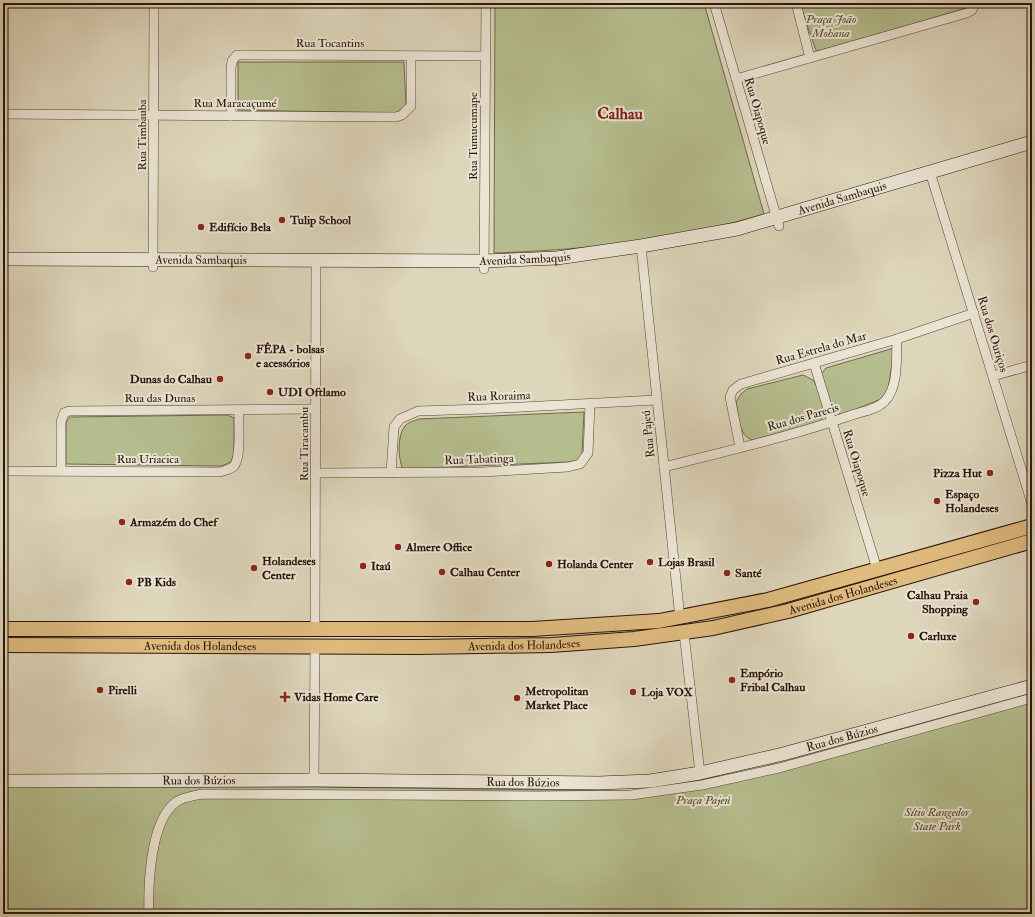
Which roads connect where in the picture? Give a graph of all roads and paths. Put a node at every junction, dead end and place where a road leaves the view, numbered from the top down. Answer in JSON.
{"nodes":[{"id":1,"x":154,"y":3,"type":"edge"},
{"id":2,"x":486,"y":3,"type":"edge"},
{"id":3,"x":714,"y":3,"type":"edge"},
{"id":4,"x":796,"y":3,"type":"edge"},
{"id":5,"x":975,"y":3,"type":"edge"},
{"id":6,"x":411,"y":56,"type":"junction"},
{"id":7,"x":486,"y":56,"type":"junction"},
{"id":8,"x":810,"y":58,"type":"junction"},
{"id":9,"x":736,"y":79,"type":"junction"},
{"id":10,"x":3,"y":114,"type":"edge"},
{"id":11,"x":155,"y":114,"type":"junction"},
{"id":12,"x":231,"y":116,"type":"junction"},
{"id":13,"x":1032,"y":142,"type":"edge"},
{"id":14,"x":1032,"y":152,"type":"edge"},
{"id":15,"x":932,"y":176,"type":"junction"},
{"id":16,"x":778,"y":222,"type":"junction"},
{"id":17,"x":641,"y":250,"type":"junction"},
{"id":18,"x":3,"y":259,"type":"edge"},
{"id":19,"x":153,"y":263,"type":"junction"},
{"id":20,"x":316,"y":264,"type":"junction"},
{"id":21,"x":484,"y":265,"type":"junction"},
{"id":22,"x":3,"y":267,"type":"edge"},
{"id":23,"x":974,"y":313,"type":"junction"},
{"id":24,"x":897,"y":339,"type":"junction"},
{"id":25,"x":814,"y":363,"type":"junction"},
{"id":26,"x":1032,"y":365,"type":"edge"},
{"id":27,"x":993,"y":376,"type":"junction"},
{"id":28,"x":656,"y":400,"type":"junction"},
{"id":29,"x":590,"y":404,"type":"junction"},
{"id":30,"x":316,"y":409,"type":"junction"},
{"id":31,"x":239,"y":410,"type":"junction"},
{"id":32,"x":832,"y":422,"type":"junction"},
{"id":33,"x":740,"y":447,"type":"junction"},
{"id":34,"x":664,"y":467,"type":"junction"},
{"id":35,"x":3,"y":472,"type":"edge"},
{"id":36,"x":61,"y":472,"type":"junction"},
{"id":37,"x":316,"y":473,"type":"junction"},
{"id":38,"x":391,"y":473,"type":"junction"},
{"id":39,"x":1032,"y":504,"type":"edge"},
{"id":40,"x":1032,"y":526,"type":"edge"},
{"id":41,"x":1032,"y":541,"type":"edge"},
{"id":42,"x":877,"y":569,"type":"junction"},
{"id":43,"x":680,"y":618,"type":"junction"},
{"id":44,"x":260,"y":628,"type":"junction"},
{"id":45,"x":315,"y":628,"type":"junction"},
{"id":46,"x":359,"y":628,"type":"junction"},
{"id":47,"x":3,"y":629,"type":"edge"},
{"id":48,"x":684,"y":633,"type":"junction"},
{"id":49,"x":3,"y":645,"type":"edge"},
{"id":50,"x":194,"y":647,"type":"junction"},
{"id":51,"x":278,"y":647,"type":"junction"},
{"id":52,"x":315,"y":647,"type":"junction"},
{"id":53,"x":1032,"y":686,"type":"edge"},
{"id":54,"x":1032,"y":698,"type":"edge"},
{"id":55,"x":700,"y":773,"type":"junction"},
{"id":56,"x":3,"y":780,"type":"edge"},
{"id":57,"x":314,"y":780,"type":"junction"},
{"id":58,"x":148,"y":914,"type":"edge"}],
"edges":[{"from":1,"to":11,"type":"street","name":"Rua Timbauba"},
{"from":2,"to":7,"type":"street","name":"Rua Tumucumape"},
{"from":3,"to":9,"type":"street","name":"Rua Oiapoque"},
{"from":4,"to":8,"type":"street"},
{"from":5,"to":8,"type":"street"},
{"from":6,"to":7,"type":"street","name":"Rua Tocantins"},
{"from":6,"to":12,"type":"street","name":"Rua Maracaçumé"},
{"from":6,"to":12,"type":"street","name":"Rua Tocantins"},
{"from":7,"to":21,"type":"street","name":"Rua Tumucumape"},
{"from":8,"to":9,"type":"street"},
{"from":9,"to":16,"type":"street","name":"Rua Oiapoque"},
{"from":10,"to":11,"type":"street","name":"Rua Maracaçumé"},
{"from":11,"to":12,"type":"street","name":"Rua Maracaçumé"},
{"from":11,"to":19,"type":"street","name":"Rua Timbauba"},
{"from":13,"to":15,"type":"main road","name":"Avenida Sambaquis"},
{"from":14,"to":15,"type":"main road","name":"Avenida Sambaquis"},
{"from":15,"to":16,"type":"main road","name":"Avenida Sambaquis"},
{"from":15,"to":23,"type":"street","name":"Rua dos Ouriços"},
{"from":16,"to":17,"type":"main road","name":"Avenida Sambaquis"},
{"from":17,"to":21,"type":"main road","name":"Avenida Sambaquis"},
{"from":17,"to":28,"type":"street","name":"Rua Pajeú"},
{"from":18,"to":19,"type":"main road","name":"Avenida Sambaquis"},
{"from":19,"to":20,"type":"main road","name":"Avenida Sambaquis"},
{"from":19,"to":22,"type":"main road","name":"Avenida Sambaquis"},
{"from":20,"to":21,"type":"main road","name":"Avenida Sambaquis"},
{"from":20,"to":30,"type":"street","name":"Rua Tiracambu"},
{"from":23,"to":24,"type":"street","name":"Rua Estrela do Mar"},
{"from":23,"to":27,"type":"street","name":"Rua dos Ouriços"},
{"from":24,"to":25,"type":"street","name":"Rua Estrela do Mar"},
{"from":24,"to":32,"type":"street","name":"Rua dos Parecis"},
{"from":25,"to":32,"type":"street","name":"Rua Oiapoque"},
{"from":25,"to":33,"type":"street","name":"Rua Estrela do Mar"},
{"from":26,"to":27,"type":"street"},
{"from":27,"to":39,"type":"street","name":"Rua dos Ouriços"},
{"from":28,"to":29,"type":"street","name":"Rua Roraima"},
{"from":28,"to":34,"type":"street","name":"Rua Pajeú"},
{"from":29,"to":38,"type":"street","name":"Rua Roraima"},
{"from":29,"to":38,"type":"street","name":"Rua Tabatinga"},
{"from":30,"to":31,"type":"street","name":"Rua das Dunas"},
{"from":30,"to":37,"type":"street","name":"Rua Tiracambu"},
{"from":31,"to":36,"type":"street","name":"Rua Uriacica"},
{"from":31,"to":36,"type":"street","name":"Rua das Dunas"},
{"from":32,"to":33,"type":"street","name":"Rua dos Parecis"},
{"from":32,"to":42,"type":"street","name":"Rua Oiapoque"},
{"from":33,"to":34,"type":"street","name":"Rua dos Parecis"},
{"from":34,"to":43,"type":"street","name":"Rua Pajeú"},
{"from":35,"to":36,"type":"street","name":"Rua Uriacica"},
{"from":37,"to":38,"type":"street","name":"Rua Tabatinga"},
{"from":37,"to":45,"type":"street","name":"Rua Tiracambu"},
{"from":40,"to":42,"type":"main road","name":"Avenida dos Holandeses"},
{"from":41,"to":48,"type":"main road","name":"Avenida dos Holandeses"},
{"from":42,"to":43,"type":"main road","name":"Avenida dos Holandeses"},
{"from":43,"to":46,"type":"main road","name":"Avenida dos Holandeses"},
{"from":44,"to":45,"type":"main road","name":"Avenida dos Holandeses"},
{"from":44,"to":47,"type":"main road","name":"Avenida dos Holandeses"},
{"from":44,"to":50,"type":"main road"},
{"from":45,"to":46,"type":"main road","name":"Avenida dos Holandeses"},
{"from":46,"to":51,"type":"main road"},
{"from":48,"to":52,"type":"main road","name":"Avenida dos Holandeses"},
{"from":48,"to":55,"type":"street"},
{"from":49,"to":50,"type":"main road","name":"Avenida dos Holandeses"},
{"from":50,"to":51,"type":"main road","name":"Avenida dos Holandeses"},
{"from":51,"to":52,"type":"main road","name":"Avenida dos Holandeses"},
{"from":52,"to":57,"type":"street"},
{"from":53,"to":55,"type":"main road","name":"Rua dos Búzios"},
{"from":54,"to":58,"type":"street"},
{"from":55,"to":57,"type":"main road","name":"Rua dos Búzios"},
{"from":56,"to":57,"type":"main road","name":"Rua dos Búzios"}]}
